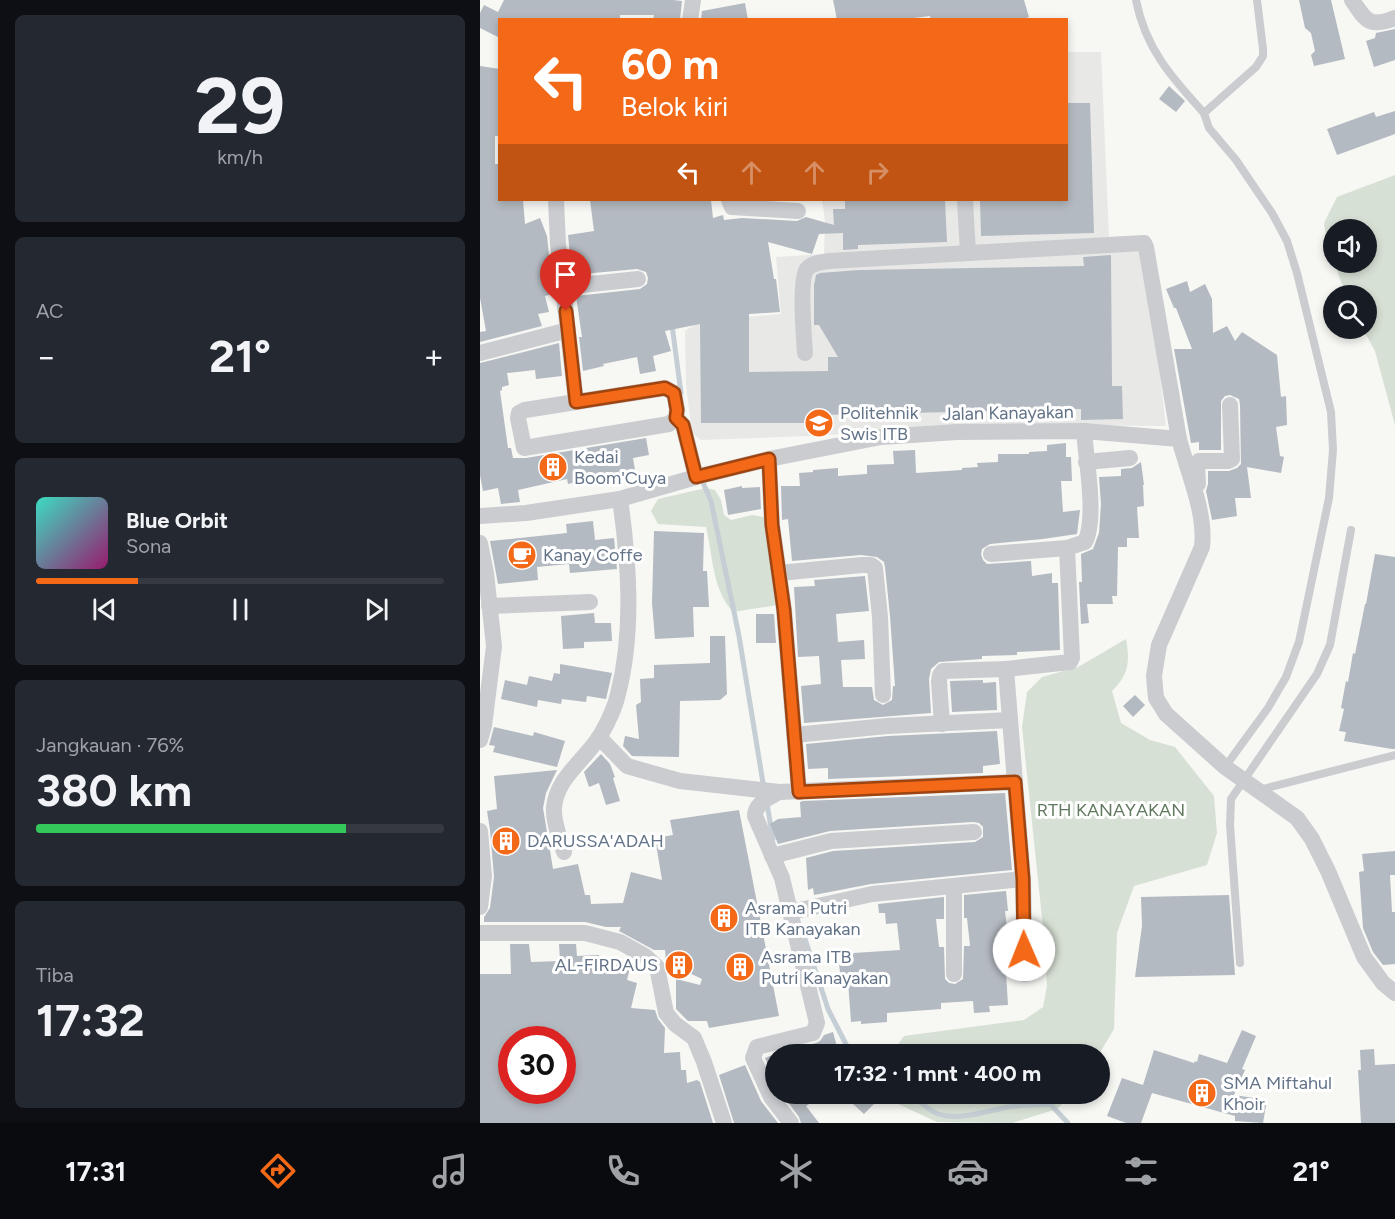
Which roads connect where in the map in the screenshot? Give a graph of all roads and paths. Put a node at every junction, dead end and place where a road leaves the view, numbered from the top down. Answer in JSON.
{"nodes":[{"id":1,"x":693,"y":0,"type":"edge"},
{"id":2,"x":1136,"y":0,"type":"edge"},
{"id":3,"x":1257,"y":0,"type":"edge"},
{"id":4,"x":1352,"y":0,"type":"edge"},
{"id":5,"x":690,"y":18,"type":"edge"},
{"id":6,"x":1395,"y":18,"type":"edge"},
{"id":7,"x":1204,"y":113,"type":"junction"},
{"id":8,"x":556,"y":201,"type":"edge"},
{"id":9,"x":729,"y":201,"type":"edge"},
{"id":10,"x":965,"y":201,"type":"edge"},
{"id":11,"x":798,"y":211,"type":"dead end"},
{"id":12,"x":968,"y":253,"type":"junction"},
{"id":13,"x":638,"y":279,"type":"dead end"},
{"id":14,"x":563,"y":287,"type":"junction"},
{"id":15,"x":568,"y":330,"type":"junction"},
{"id":16,"x":480,"y":353,"type":"edge"},
{"id":17,"x":805,"y":353,"type":"dead end"},
{"id":18,"x":576,"y":402,"type":"junction"},
{"id":19,"x":1230,"y":405,"type":"dead end"},
{"id":20,"x":676,"y":418,"type":"junction"},
{"id":21,"x":1084,"y":431,"type":"junction"},
{"id":22,"x":1179,"y":439,"type":"junction"},
{"id":23,"x":1130,"y":458,"type":"dead end"},
{"id":24,"x":769,"y":459,"type":"junction"},
{"id":25,"x":1086,"y":462,"type":"junction"},
{"id":26,"x":696,"y":477,"type":"junction"},
{"id":27,"x":620,"y":499,"type":"junction"},
{"id":28,"x":480,"y":516,"type":"edge"},
{"id":29,"x":1201,"y":521,"type":"junction"},
{"id":30,"x":1351,"y":530,"type":"dead end"},
{"id":31,"x":480,"y":543,"type":"edge"},
{"id":32,"x":1066,"y":548,"type":"junction"},
{"id":33,"x":991,"y":554,"type":"dead end"},
{"id":34,"x":779,"y":573,"type":"junction"},
{"id":35,"x":590,"y":602,"type":"dead end"},
{"id":36,"x":489,"y":606,"type":"junction"},
{"id":37,"x":1005,"y":669,"type":"junction"},
{"id":38,"x":883,"y":695,"type":"dead end"},
{"id":39,"x":1010,"y":720,"type":"junction"},
{"id":40,"x":942,"y":724,"type":"junction"},
{"id":41,"x":794,"y":735,"type":"junction"},
{"id":42,"x":599,"y":737,"type":"junction"},
{"id":43,"x":480,"y":740,"type":"edge"},
{"id":44,"x":1395,"y":755,"type":"edge"},
{"id":45,"x":1226,"y":767,"type":"junction"},
{"id":46,"x":1243,"y":779,"type":"junction"},
{"id":47,"x":1015,"y":782,"type":"junction"},
{"id":48,"x":1258,"y":790,"type":"junction"},
{"id":49,"x":779,"y":792,"type":"junction"},
{"id":50,"x":799,"y":792,"type":"junction"},
{"id":51,"x":480,"y":831,"type":"edge"},
{"id":52,"x":974,"y":832,"type":"dead end"},
{"id":53,"x":564,"y":852,"type":"dead end"},
{"id":54,"x":772,"y":856,"type":"junction"},
{"id":55,"x":1023,"y":879,"type":"junction"},
{"id":56,"x":954,"y":887,"type":"junction"},
{"id":57,"x":480,"y":907,"type":"edge"},
{"id":58,"x":791,"y":912,"type":"junction"},
{"id":59,"x":480,"y":924,"type":"edge"},
{"id":60,"x":480,"y":933,"type":"edge"},
{"id":61,"x":1240,"y":963,"type":"dead end"},
{"id":62,"x":954,"y":974,"type":"dead end"},
{"id":63,"x":1025,"y":974,"type":"dead end"},
{"id":64,"x":1395,"y":993,"type":"edge"},
{"id":65,"x":724,"y":1123,"type":"edge"},
{"id":66,"x":790,"y":1123,"type":"edge"}],
"edges":[{"from":1,"to":5,"type":"street"},
{"from":2,"to":7,"type":"lane"},
{"from":3,"to":7,"type":"lane"},
{"from":4,"to":6,"type":"street"},
{"from":7,"to":45,"type":"lane"},
{"from":8,"to":14,"type":"street"},
{"from":9,"to":11,"type":"street"},
{"from":10,"to":12,"type":"street"},
{"from":12,"to":17,"type":"street"},
{"from":12,"to":22,"type":"street"},
{"from":13,"to":14,"type":"street"},
{"from":14,"to":15,"type":"street"},
{"from":15,"to":16,"type":"street"},
{"from":15,"to":18,"type":"street"},
{"from":18,"to":20,"type":"street"},
{"from":18,"to":20,"type":"street"},
{"from":19,"to":29,"type":"street"},
{"from":20,"to":26,"type":"street"},
{"from":21,"to":22,"type":"street"},
{"from":21,"to":24,"type":"street","name":"Jalan Kanayakan"},
{"from":21,"to":25,"type":"street","name":"Jalan Kanayakan"},
{"from":22,"to":29,"type":"street"},
{"from":23,"to":25,"type":"street"},
{"from":24,"to":26,"type":"street","name":"Jalan Kanayakan"},
{"from":24,"to":34,"type":"street"},
{"from":25,"to":32,"type":"street","name":"Jalan Kanayakan"},
{"from":26,"to":27,"type":"street","name":"Jalan Kanayakan"},
{"from":27,"to":28,"type":"street","name":"Jalan Kanayakan"},
{"from":27,"to":42,"type":"street"},
{"from":29,"to":45,"type":"street"},
{"from":30,"to":46,"type":"lane"},
{"from":31,"to":36,"type":"street"},
{"from":32,"to":33,"type":"street"},
{"from":32,"to":37,"type":"street"},
{"from":34,"to":38,"type":"street"},
{"from":34,"to":41,"type":"street"},
{"from":35,"to":36,"type":"street"},
{"from":36,"to":43,"type":"street"},
{"from":37,"to":39,"type":"street"},
{"from":37,"to":40,"type":"street"},
{"from":39,"to":40,"type":"street"},
{"from":39,"to":47,"type":"street"},
{"from":40,"to":41,"type":"street"},
{"from":41,"to":50,"type":"street"},
{"from":42,"to":49,"type":"street"},
{"from":42,"to":53,"type":"street"},
{"from":44,"to":48,"type":"lane"},
{"from":45,"to":46,"type":"street"},
{"from":46,"to":48,"type":"street"},
{"from":46,"to":61,"type":"lane"},
{"from":47,"to":50,"type":"street"},
{"from":47,"to":55,"type":"street"},
{"from":48,"to":64,"type":"street"},
{"from":49,"to":50,"type":"street"},
{"from":49,"to":54,"type":"street"},
{"from":51,"to":57,"type":"street"},
{"from":52,"to":54,"type":"street"},
{"from":54,"to":58,"type":"street"},
{"from":55,"to":56,"type":"street"},
{"from":55,"to":63,"type":"street"},
{"from":56,"to":58,"type":"street"},
{"from":56,"to":62,"type":"street"},
{"from":57,"to":59,"type":"street"},
{"from":58,"to":66,"type":"street"},
{"from":60,"to":65,"type":"street"}]}
